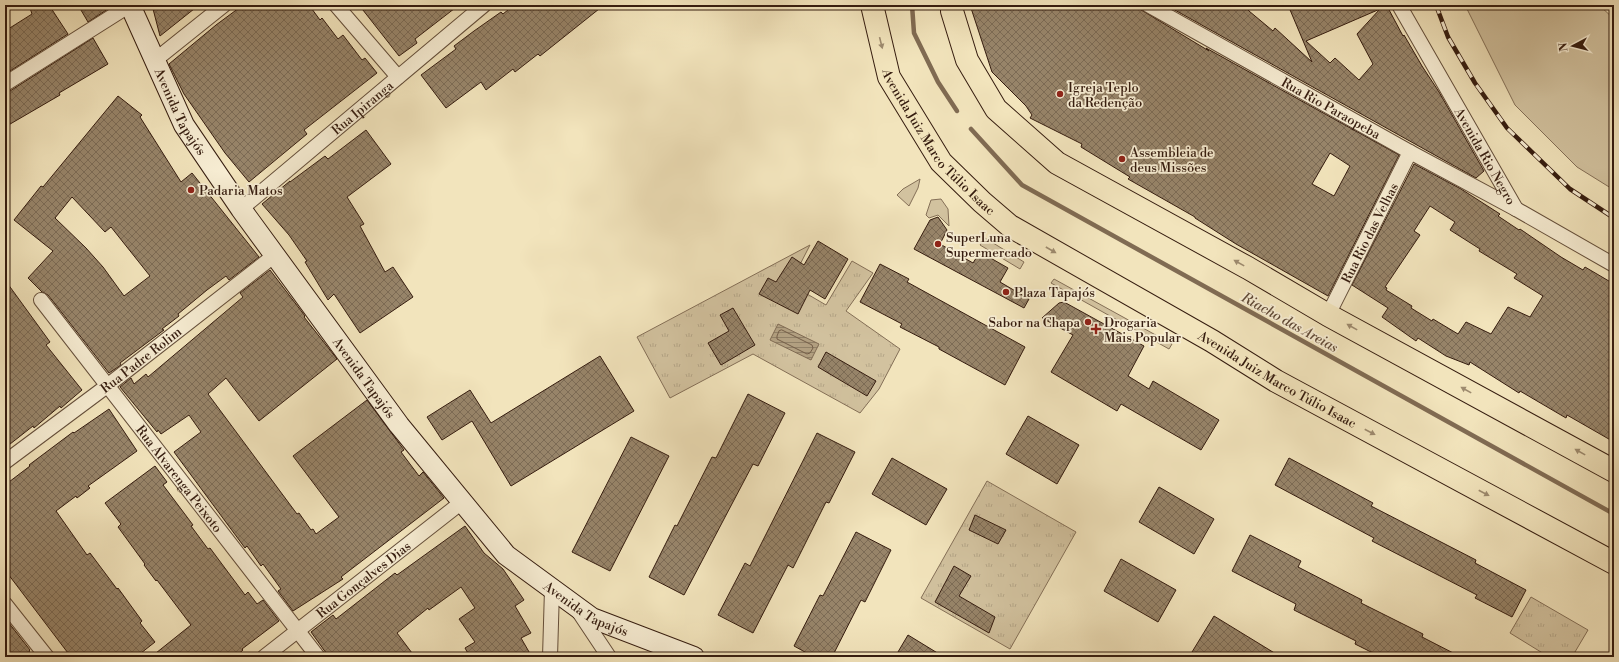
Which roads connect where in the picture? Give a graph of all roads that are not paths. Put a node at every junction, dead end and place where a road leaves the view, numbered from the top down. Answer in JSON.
{"nodes":[{"id":1,"x":130,"y":5,"type":"edge"},
{"id":2,"x":224,"y":5,"type":"edge"},
{"id":3,"x":336,"y":5,"type":"edge"},
{"id":4,"x":484,"y":5,"type":"edge"},
{"id":5,"x":872,"y":5,"type":"edge"},
{"id":6,"x":952,"y":5,"type":"edge"},
{"id":7,"x":1148,"y":5,"type":"edge"},
{"id":8,"x":1399,"y":5,"type":"edge"},
{"id":9,"x":154,"y":61,"type":"junction"},
{"id":10,"x":398,"y":77,"type":"junction"},
{"id":11,"x":5,"y":84,"type":"edge"},
{"id":12,"x":1410,"y":152,"type":"junction"},
{"id":13,"x":241,"y":209,"type":"junction"},
{"id":14,"x":1516,"y":209,"type":"junction"},
{"id":15,"x":274,"y":255,"type":"junction"},
{"id":16,"x":1614,"y":265,"type":"edge"},
{"id":17,"x":41,"y":300,"type":"dead end"},
{"id":18,"x":1328,"y":315,"type":"junction"},
{"id":19,"x":107,"y":386,"type":"junction"},
{"id":20,"x":5,"y":462,"type":"edge"},
{"id":21,"x":1614,"y":471,"type":"edge"},
{"id":22,"x":462,"y":502,"type":"junction"},
{"id":23,"x":1614,"y":563,"type":"edge"},
{"id":24,"x":552,"y":589,"type":"junction"},
{"id":25,"x":5,"y":604,"type":"edge"},
{"id":26,"x":574,"y":605,"type":"junction"},
{"id":27,"x":297,"y":631,"type":"junction"},
{"id":28,"x":47,"y":657,"type":"edge"},
{"id":29,"x":264,"y":657,"type":"edge"},
{"id":30,"x":318,"y":657,"type":"edge"},
{"id":31,"x":550,"y":657,"type":"edge"},
{"id":32,"x":609,"y":657,"type":"edge"},
{"id":33,"x":694,"y":657,"type":"edge"}],
"edges":[{"from":1,"to":9,"type":"main road","name":"Avenida Tapajós"},
{"from":1,"to":11,"type":"street"},
{"from":2,"to":9,"type":"street"},
{"from":3,"to":10,"type":"street"},
{"from":4,"to":10,"type":"street","name":"Rua Ipiranga"},
{"from":5,"to":23,"type":"main road","name":"Avenida Juiz Marco Túlio Isaac","one_way":true},
{"from":18,"to":6,"type":"main road","one_way":true},
{"from":7,"to":12,"type":"street","name":"Rua Rio Paraopeba"},
{"from":8,"to":14,"type":"street","name":"Avenida Rio Negro"},
{"from":9,"to":13,"type":"main road","name":"Avenida Tapajós"},
{"from":10,"to":13,"type":"street","name":"Rua Ipiranga"},
{"from":12,"to":14,"type":"street","name":"Rua Rio Paraopeba"},
{"from":12,"to":18,"type":"street","name":"Rua Rio das Velhas"},
{"from":13,"to":15,"type":"main road","name":"Avenida Tapajós"},
{"from":14,"to":16,"type":"street","name":"Avenida Rio Negro"},
{"from":15,"to":19,"type":"street","name":"Rua Padre Rolim"},
{"from":15,"to":22,"type":"main road","name":"Avenida Tapajós"},
{"from":17,"to":19,"type":"street","name":"Rua Alvarenga Peixoto"},
{"from":21,"to":18,"type":"main road","one_way":true},
{"from":19,"to":20,"type":"street","name":"Rua Padre Rolim"},
{"from":19,"to":27,"type":"street","name":"Rua Alvarenga Peixoto"},
{"from":22,"to":24,"type":"main road","name":"Avenida Tapajós"},
{"from":22,"to":27,"type":"street","name":"Rua Gonçalves Dias"},
{"from":24,"to":26,"type":"main road","name":"Avenida Tapajós"},
{"from":24,"to":31,"type":"street"},
{"from":25,"to":28,"type":"street"},
{"from":26,"to":32,"type":"street"},
{"from":26,"to":33,"type":"main road","name":"Avenida Tapajós"},
{"from":27,"to":29,"type":"street","name":"Rua Gonçalves Dias"},
{"from":27,"to":30,"type":"street","name":"Rua Alvarenga Peixoto"}]}
